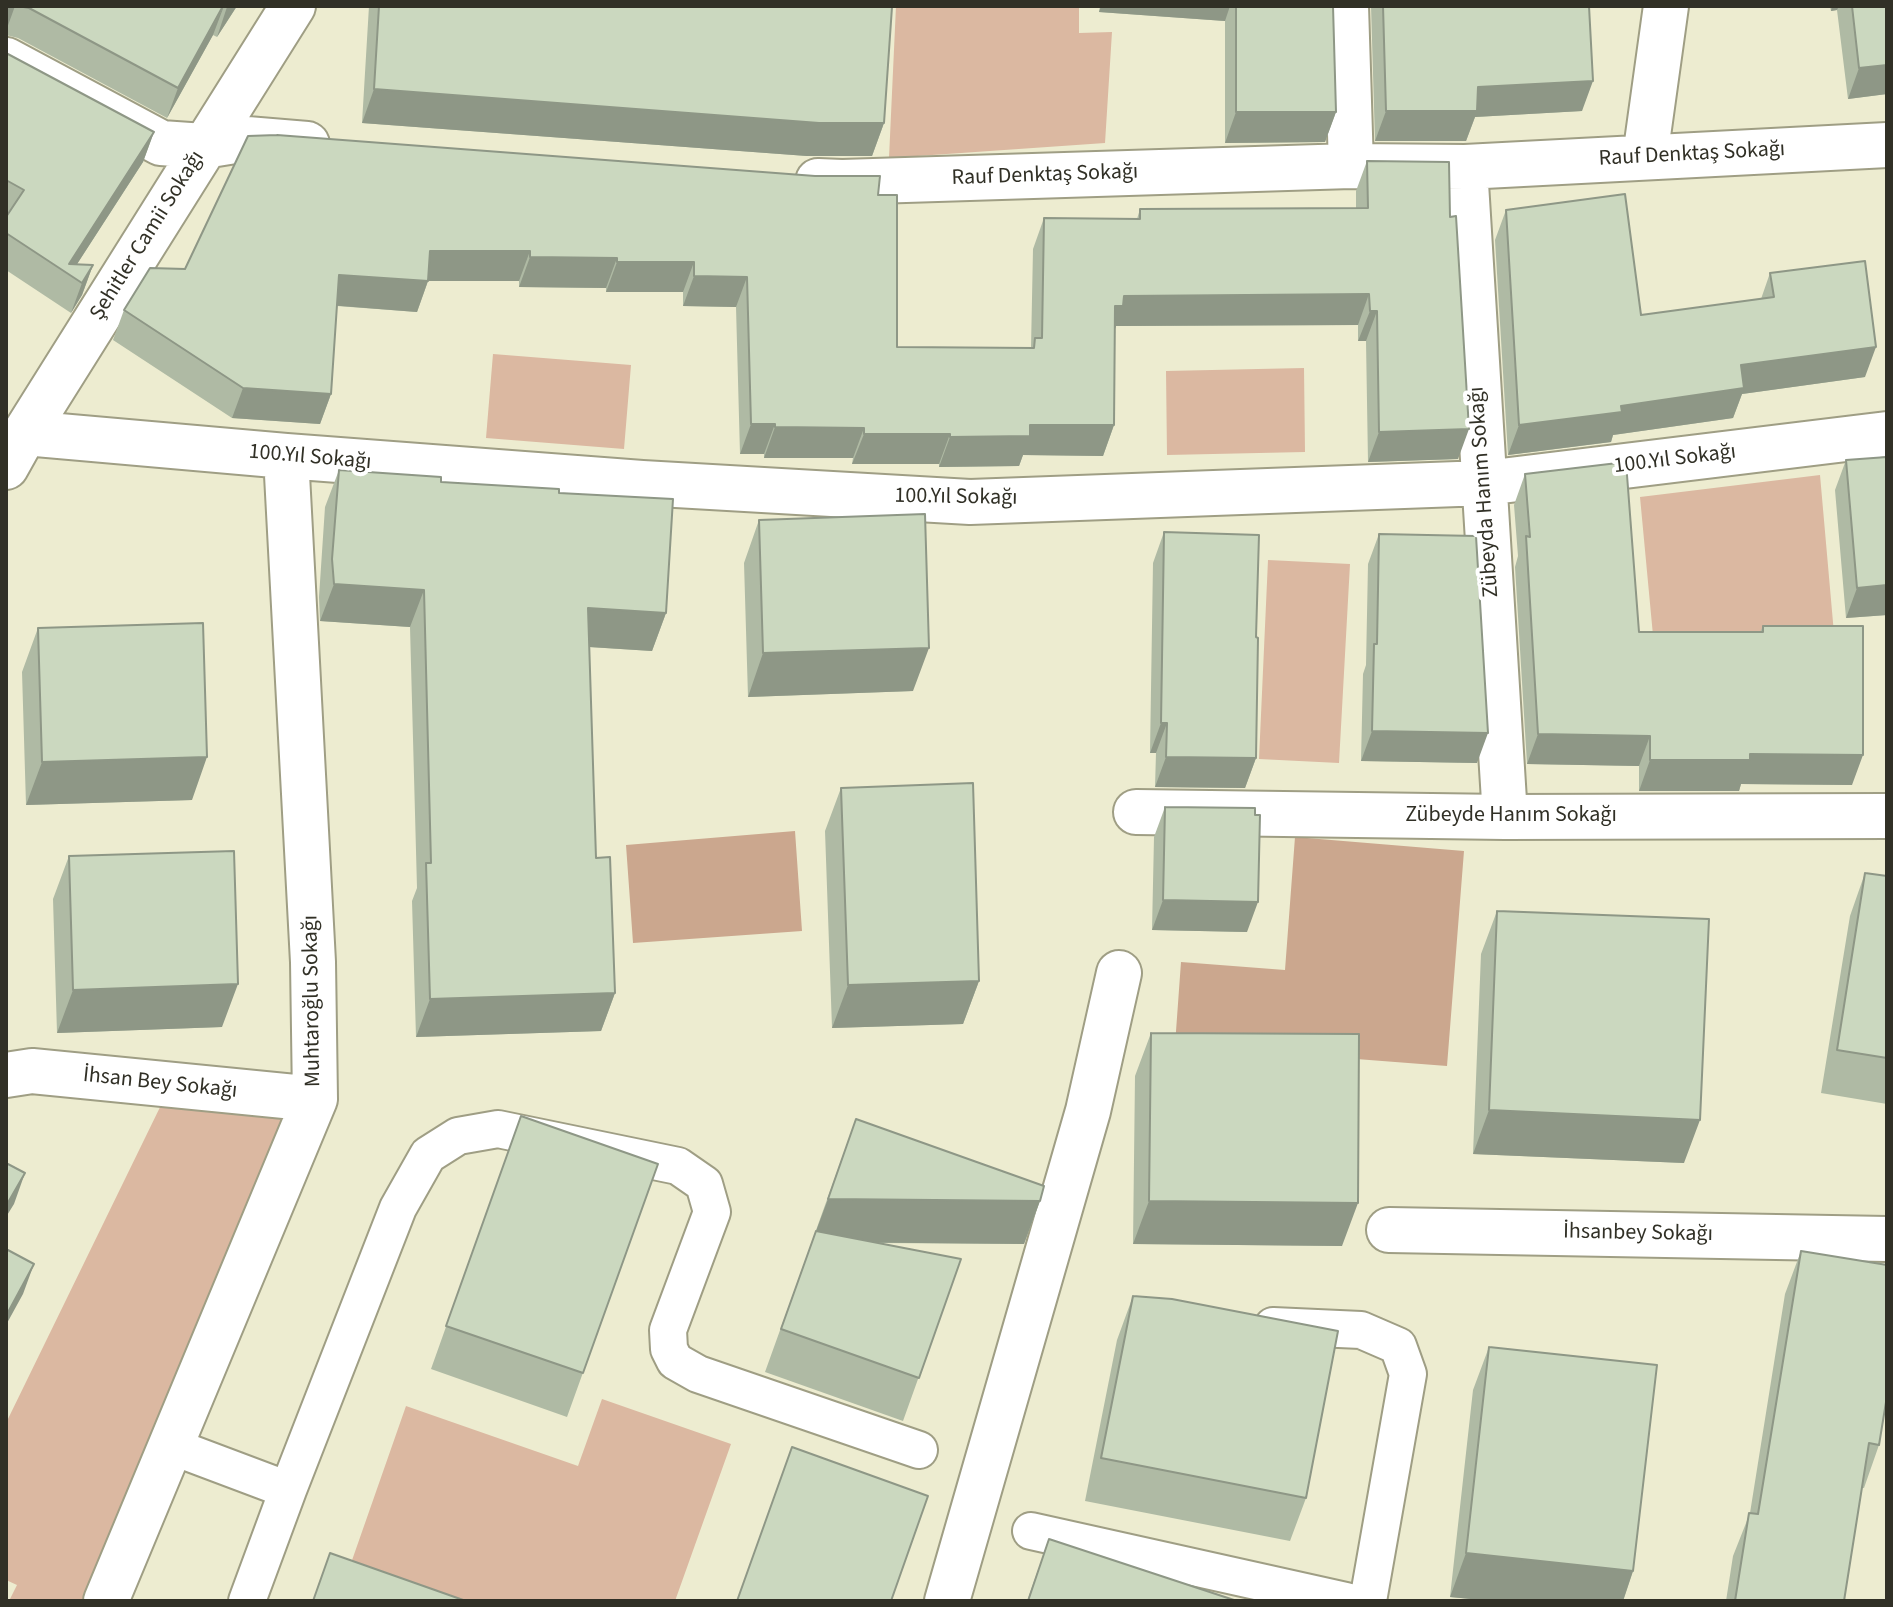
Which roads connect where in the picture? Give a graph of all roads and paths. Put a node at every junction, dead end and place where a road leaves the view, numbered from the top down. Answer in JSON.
{"nodes":[{"id":1,"x":293,"y":6,"type":"edge"},
{"id":2,"x":1346,"y":6,"type":"edge"},
{"id":3,"x":1666,"y":6,"type":"edge"},
{"id":4,"x":6,"y":60,"type":"edge"},
{"id":5,"x":1887,"y":145,"type":"edge"},
{"id":6,"x":204,"y":146,"type":"junction"},
{"id":7,"x":340,"y":146,"type":"edge"},
{"id":8,"x":1645,"y":157,"type":"junction"},
{"id":9,"x":1351,"y":166,"type":"junction"},
{"id":10,"x":1465,"y":167,"type":"junction"},
{"id":11,"x":775,"y":178,"type":"edge"},
{"id":12,"x":1887,"y":434,"type":"edge"},
{"id":13,"x":16,"y":450,"type":"edge"},
{"id":14,"x":286,"y":456,"type":"junction"},
{"id":15,"x":1485,"y":483,"type":"junction"},
{"id":16,"x":1136,"y":812,"type":"dead end"},
{"id":17,"x":1887,"y":816,"type":"edge"},
{"id":18,"x":1505,"y":817,"type":"junction"},
{"id":19,"x":1119,"y":973,"type":"dead end"},
{"id":20,"x":6,"y":1075,"type":"edge"},
{"id":21,"x":315,"y":1099,"type":"junction"},
{"id":22,"x":1389,"y":1230,"type":"dead end"},
{"id":23,"x":1887,"y":1239,"type":"edge"},
{"id":24,"x":1234,"y":1324,"type":"edge"},
{"id":25,"x":171,"y":1446,"type":"junction"},
{"id":26,"x":919,"y":1450,"type":"dead end"},
{"id":27,"x":288,"y":1490,"type":"junction"},
{"id":28,"x":1031,"y":1531,"type":"dead end"},
{"id":29,"x":106,"y":1601,"type":"edge"},
{"id":30,"x":247,"y":1601,"type":"edge"},
{"id":31,"x":947,"y":1601,"type":"edge"},
{"id":32,"x":1346,"y":1601,"type":"edge"},
{"id":33,"x":1368,"y":1601,"type":"edge"}],
"edges":[{"from":1,"to":6,"type":"street","name":"Şehitler Camii Sokağı"},
{"from":2,"to":9,"type":"street"},
{"from":3,"to":8,"type":"street"},
{"from":4,"to":6,"type":"street"},
{"from":5,"to":8,"type":"street","name":"Rauf Denktaş Sokağı"},
{"from":6,"to":7,"type":"street"},
{"from":6,"to":13,"type":"street","name":"Şehitler Camii Sokağı"},
{"from":8,"to":10,"type":"street","name":"Rauf Denktaş Sokağı"},
{"from":9,"to":10,"type":"street","name":"Rauf Denktaş Sokağı"},
{"from":9,"to":11,"type":"street","name":"Rauf Denktaş Sokağı"},
{"from":10,"to":15,"type":"street","name":"Zübeyda Hanım Sokağı"},
{"from":12,"to":15,"type":"street","name":"100.Yıl Sokağı"},
{"from":13,"to":14,"type":"street","name":"100.Yıl Sokağı"},
{"from":14,"to":15,"type":"street","name":"100.Yıl Sokağı"},
{"from":14,"to":21,"type":"street","name":"Muhtaroğlu Sokağı"},
{"from":15,"to":18,"type":"street","name":"Zübeyda Hanım Sokağı"},
{"from":16,"to":18,"type":"street","name":"Zübeyde Hanım Sokağı"},
{"from":17,"to":18,"type":"street","name":"Zübeyde Hanım Sokağı"},
{"from":19,"to":31,"type":"street"},
{"from":20,"to":21,"type":"street","name":"İhsan Bey Sokağı"},
{"from":21,"to":25,"type":"street","name":"Muhtaroğlu Sokağı"},
{"from":22,"to":23,"type":"street","name":"İhsanbey Sokağı"},
{"from":24,"to":33,"type":"lane"},
{"from":25,"to":27,"type":"lane"},
{"from":25,"to":29,"type":"street","name":"Muhtaroğlu Sokağı"},
{"from":26,"to":27,"type":"lane"},
{"from":27,"to":30,"type":"lane"},
{"from":28,"to":32,"type":"lane"}]}
